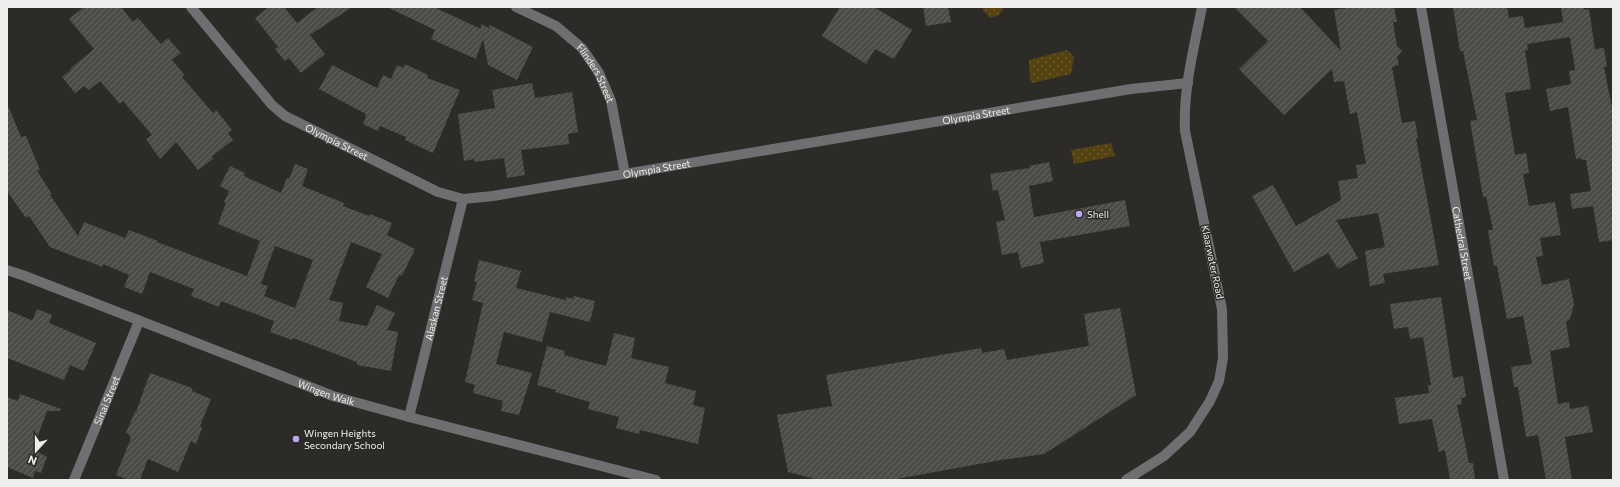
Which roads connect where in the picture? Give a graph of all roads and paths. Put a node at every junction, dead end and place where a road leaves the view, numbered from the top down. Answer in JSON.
{"nodes":[{"id":1,"x":191,"y":7,"type":"edge"},
{"id":2,"x":516,"y":7,"type":"edge"},
{"id":3,"x":1202,"y":7,"type":"edge"},
{"id":4,"x":1421,"y":7,"type":"edge"},
{"id":5,"x":1188,"y":83,"type":"junction"},
{"id":6,"x":625,"y":174,"type":"junction"},
{"id":7,"x":463,"y":199,"type":"junction"},
{"id":8,"x":7,"y":270,"type":"edge"},
{"id":9,"x":139,"y":321,"type":"junction"},
{"id":10,"x":409,"y":418,"type":"junction"},
{"id":11,"x":74,"y":480,"type":"edge"},
{"id":12,"x":656,"y":480,"type":"edge"},
{"id":13,"x":1126,"y":480,"type":"edge"},
{"id":14,"x":1504,"y":480,"type":"edge"}],
"edges":[{"from":1,"to":7,"type":"street","name":"Olympia Street"},
{"from":2,"to":6,"type":"street","name":"Flinders Street"},
{"from":3,"to":5,"type":"street","name":"Klaarwater Road"},
{"from":4,"to":14,"type":"street","name":"Cathedral Street"},
{"from":5,"to":6,"type":"street","name":"Olympia Street"},
{"from":5,"to":13,"type":"street","name":"Klaarwater Road"},
{"from":6,"to":7,"type":"street","name":"Olympia Street"},
{"from":7,"to":10,"type":"street","name":"Alaskan Street"},
{"from":8,"to":9,"type":"street","name":"Wingen Walk"},
{"from":9,"to":10,"type":"street","name":"Wingen Walk"},
{"from":9,"to":11,"type":"street","name":"Sinai Street"},
{"from":10,"to":12,"type":"street","name":"Wingen Walk"}]}
